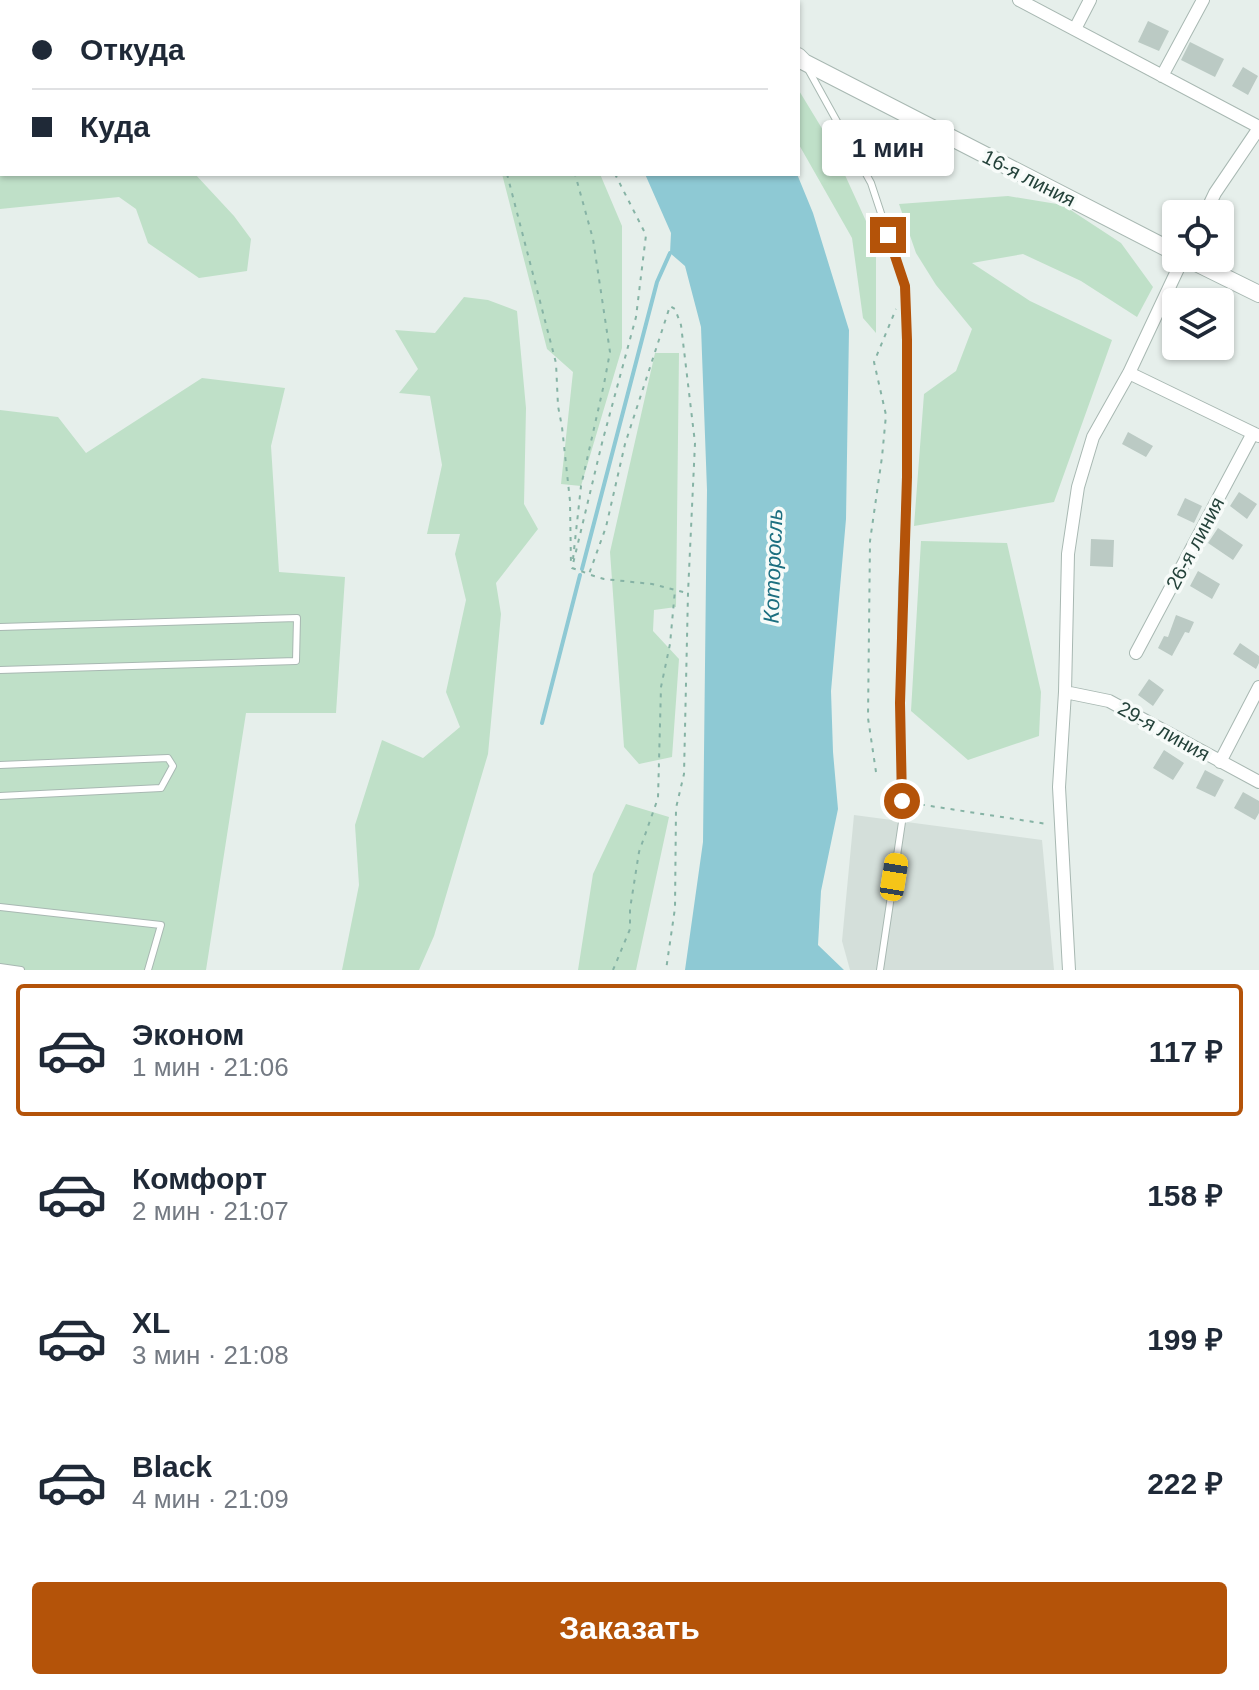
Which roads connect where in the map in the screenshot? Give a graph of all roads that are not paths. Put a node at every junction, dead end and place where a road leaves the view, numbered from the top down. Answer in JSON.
{"nodes":[{"id":1,"x":1019,"y":0,"type":"edge"},
{"id":2,"x":1090,"y":0,"type":"edge"},
{"id":3,"x":1203,"y":0,"type":"edge"},
{"id":4,"x":1075,"y":29,"type":"junction"},
{"id":5,"x":801,"y":59,"type":"edge"},
{"id":6,"x":1162,"y":76,"type":"junction"},
{"id":7,"x":1259,"y":127,"type":"edge"},
{"id":8,"x":1212,"y":200,"type":"edge"},
{"id":9,"x":1162,"y":246,"type":"edge"},
{"id":10,"x":1177,"y":272,"type":"edge"},
{"id":11,"x":1213,"y":272,"type":"edge"},
{"id":12,"x":1259,"y":294,"type":"edge"},
{"id":13,"x":1129,"y":373,"type":"junction"},
{"id":14,"x":1256,"y":435,"type":"edge"},
{"id":15,"x":0,"y":627,"type":"edge"},
{"id":16,"x":1136,"y":653,"type":"dead end"},
{"id":17,"x":0,"y":670,"type":"edge"},
{"id":18,"x":1259,"y":687,"type":"edge"},
{"id":19,"x":1065,"y":692,"type":"junction"},
{"id":20,"x":1220,"y":762,"type":"junction"},
{"id":21,"x":0,"y":765,"type":"edge"},
{"id":22,"x":1259,"y":782,"type":"edge"},
{"id":23,"x":0,"y":796,"type":"edge"},
{"id":24,"x":0,"y":907,"type":"edge"},
{"id":25,"x":0,"y":967,"type":"edge"},
{"id":26,"x":21,"y":970,"type":"edge"},
{"id":27,"x":148,"y":970,"type":"edge"},
{"id":28,"x":880,"y":970,"type":"edge"},
{"id":29,"x":1069,"y":970,"type":"edge"}],
"edges":[{"from":1,"to":4,"type":"street"},
{"from":2,"to":4,"type":"street"},
{"from":3,"to":6,"type":"street"},
{"from":4,"to":6,"type":"street"},
{"from":5,"to":9,"type":"street","name":"16-я линия"},
{"from":5,"to":28,"type":"lane"},
{"from":6,"to":7,"type":"street"},
{"from":7,"to":8,"type":"street"},
{"from":10,"to":13,"type":"street"},
{"from":11,"to":12,"type":"street"},
{"from":13,"to":14,"type":"street"},
{"from":13,"to":19,"type":"street"},
{"from":14,"to":16,"type":"street","name":"26-я линия"},
{"from":15,"to":17,"type":"lane"},
{"from":18,"to":20,"type":"street"},
{"from":19,"to":20,"type":"street","name":"29-я линия"},
{"from":19,"to":29,"type":"street"},
{"from":20,"to":22,"type":"street","name":"29-я линия"},
{"from":21,"to":23,"type":"lane"},
{"from":24,"to":27,"type":"lane"},
{"from":25,"to":26,"type":"lane"}]}
